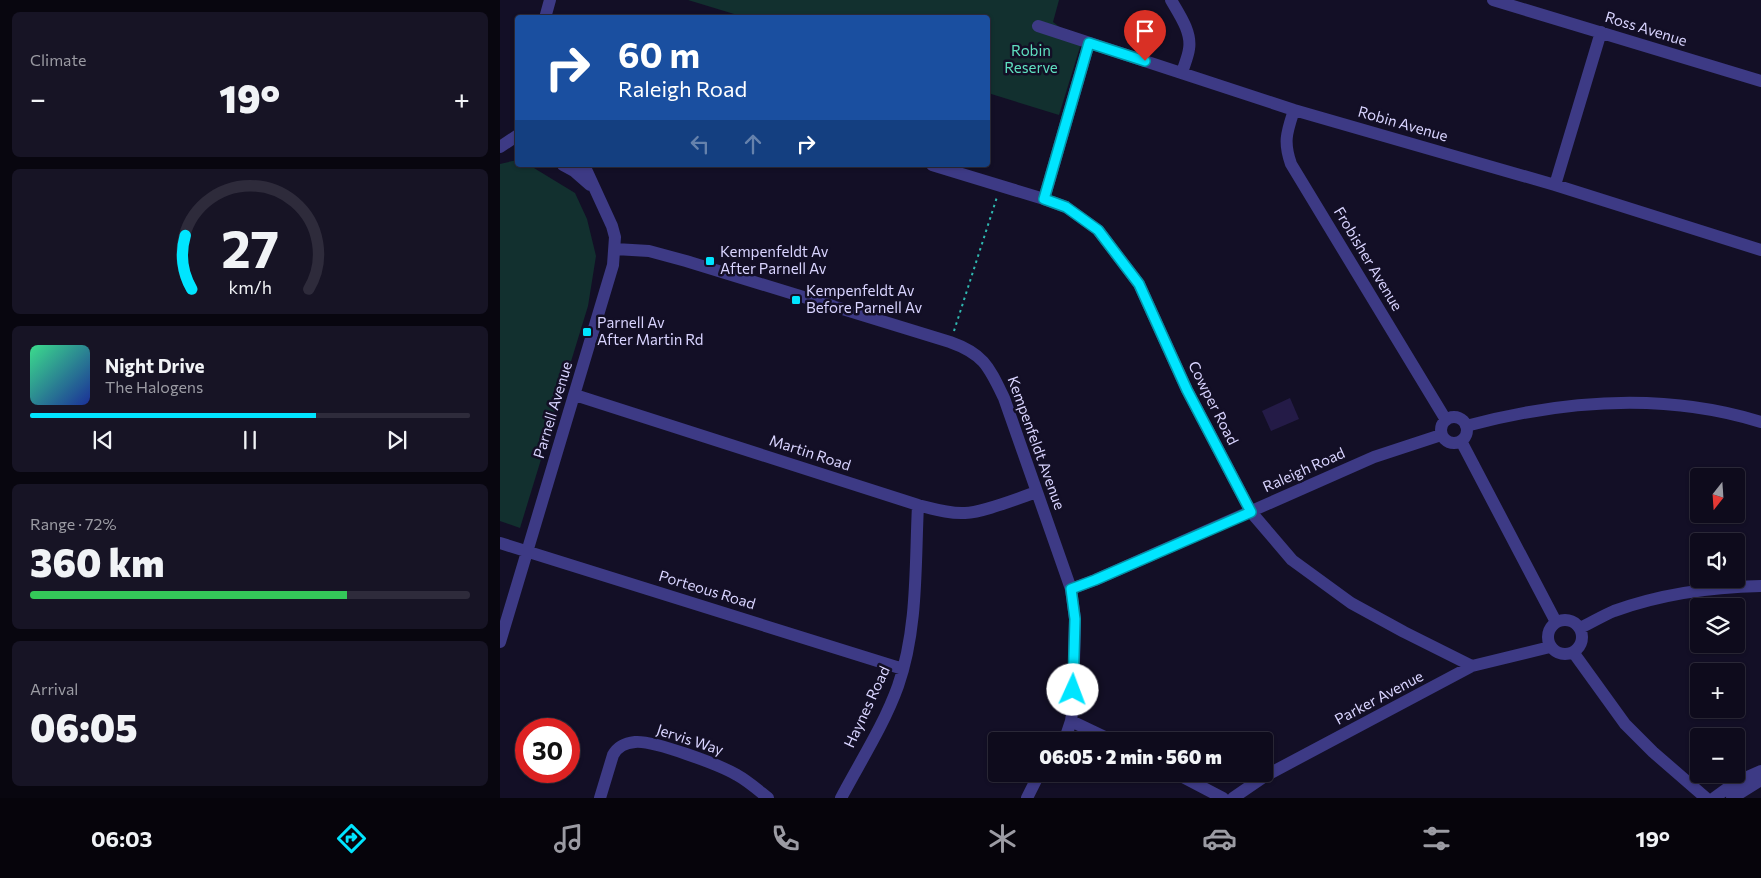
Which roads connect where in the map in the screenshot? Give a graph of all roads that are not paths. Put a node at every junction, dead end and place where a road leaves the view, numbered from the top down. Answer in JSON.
{"nodes":[{"id":1,"x":550,"y":0,"type":"edge"},
{"id":2,"x":1171,"y":0,"type":"edge"},
{"id":3,"x":1493,"y":0,"type":"edge"},
{"id":4,"x":546,"y":15,"type":"edge"},
{"id":5,"x":1038,"y":26,"type":"dead end"},
{"id":6,"x":1601,"y":32,"type":"junction"},
{"id":7,"x":1089,"y":43,"type":"junction"},
{"id":8,"x":1182,"y":73,"type":"junction"},
{"id":9,"x":1761,"y":81,"type":"edge"},
{"id":10,"x":1294,"y":110,"type":"junction"},
{"id":11,"x":515,"y":137,"type":"edge"},
{"id":12,"x":515,"y":145,"type":"edge"},
{"id":13,"x":500,"y":148,"type":"edge"},
{"id":14,"x":567,"y":167,"type":"edge"},
{"id":15,"x":585,"y":167,"type":"edge"},
{"id":16,"x":938,"y":167,"type":"edge"},
{"id":17,"x":1555,"y":184,"type":"junction"},
{"id":18,"x":594,"y":188,"type":"junction"},
{"id":19,"x":1044,"y":199,"type":"junction"},
{"id":20,"x":615,"y":249,"type":"junction"},
{"id":21,"x":1761,"y":250,"type":"edge"},
{"id":22,"x":575,"y":395,"type":"junction"},
{"id":23,"x":1446,"y":420,"type":"junction"},
{"id":24,"x":1761,"y":422,"type":"edge"},
{"id":25,"x":1466,"y":426,"type":"junction"},
{"id":26,"x":1442,"y":435,"type":"junction"},
{"id":27,"x":1461,"y":442,"type":"junction"},
{"id":28,"x":1038,"y":492,"type":"junction"},
{"id":29,"x":918,"y":505,"type":"junction"},
{"id":30,"x":1251,"y":512,"type":"junction"},
{"id":31,"x":500,"y":543,"type":"edge"},
{"id":32,"x":528,"y":551,"type":"junction"},
{"id":33,"x":1761,"y":586,"type":"edge"},
{"id":34,"x":1071,"y":589,"type":"junction"},
{"id":35,"x":1556,"y":622,"type":"junction"},
{"id":36,"x":1580,"y":628,"type":"junction"},
{"id":37,"x":500,"y":642,"type":"edge"},
{"id":38,"x":1550,"y":647,"type":"junction"},
{"id":39,"x":1573,"y":652,"type":"junction"},
{"id":40,"x":1472,"y":666,"type":"junction"},
{"id":41,"x":903,"y":669,"type":"junction"},
{"id":42,"x":1071,"y":720,"type":"junction"},
{"id":43,"x":1067,"y":732,"type":"edge"},
{"id":44,"x":1095,"y":732,"type":"edge"},
{"id":45,"x":1761,"y":770,"type":"edge"},
{"id":46,"x":1761,"y":780,"type":"edge"},
{"id":47,"x":1035,"y":782,"type":"edge"},
{"id":48,"x":1192,"y":782,"type":"edge"},
{"id":49,"x":600,"y":798,"type":"edge"},
{"id":50,"x":768,"y":798,"type":"edge"},
{"id":51,"x":841,"y":798,"type":"edge"},
{"id":52,"x":1027,"y":798,"type":"edge"},
{"id":53,"x":1223,"y":798,"type":"edge"},
{"id":54,"x":1232,"y":798,"type":"edge"},
{"id":55,"x":1706,"y":798,"type":"edge"},
{"id":56,"x":1714,"y":798,"type":"edge"},
{"id":57,"x":1732,"y":798,"type":"edge"}],
"edges":[{"from":1,"to":4,"type":"street"},
{"from":2,"to":8,"type":"street"},
{"from":3,"to":6,"type":"street","name":"Ross Avenue"},
{"from":5,"to":7,"type":"street","name":"Robin Avenue"},
{"from":6,"to":9,"type":"street","name":"Ross Avenue"},
{"from":6,"to":17,"type":"street"},
{"from":7,"to":8,"type":"street","name":"Robin Avenue"},
{"from":7,"to":19,"type":"street"},
{"from":8,"to":10,"type":"street","name":"Robin Avenue"},
{"from":10,"to":17,"type":"street","name":"Robin Avenue"},
{"from":10,"to":23,"type":"street","name":"Frobisher Avenue"},
{"from":11,"to":13,"type":"street"},
{"from":12,"to":13,"type":"street"},
{"from":14,"to":18,"type":"street","name":"Parnell Avenue"},
{"from":15,"to":18,"type":"street","name":"Parnell Avenue"},
{"from":16,"to":19,"type":"street","name":"Cowper Road"},
{"from":17,"to":21,"type":"street","name":"Robin Avenue"},
{"from":18,"to":20,"type":"street","name":"Parnell Avenue"},
{"from":19,"to":30,"type":"street","name":"Cowper Road"},
{"from":20,"to":22,"type":"street","name":"Parnell Avenue"},
{"from":20,"to":28,"type":"street","name":"Kempenfeldt Avenue"},
{"from":22,"to":29,"type":"street","name":"Martin Road"},
{"from":22,"to":32,"type":"street","name":"Parnell Avenue"},
{"from":23,"to":25,"type":"street"},
{"from":23,"to":26,"type":"street"},
{"from":24,"to":25,"type":"street"},
{"from":25,"to":27,"type":"street"},
{"from":26,"to":27,"type":"street"},
{"from":26,"to":30,"type":"street","name":"Raleigh Road"},
{"from":27,"to":35,"type":"street"},
{"from":28,"to":29,"type":"street","name":"Martin Road"},
{"from":28,"to":34,"type":"street","name":"Kempenfeldt Avenue"},
{"from":29,"to":41,"type":"street","name":"Haynes Road"},
{"from":30,"to":34,"type":"street","name":"Raleigh Road"},
{"from":30,"to":40,"type":"street","name":"Cowper Road"},
{"from":31,"to":32,"type":"street","name":"Porteous Road"},
{"from":32,"to":37,"type":"street","name":"Parnell Avenue"},
{"from":32,"to":41,"type":"street","name":"Porteous Road"},
{"from":33,"to":36,"type":"street"},
{"from":34,"to":42,"type":"street","name":"Kempenfeldt Avenue"},
{"from":35,"to":36,"type":"street"},
{"from":35,"to":38,"type":"street"},
{"from":36,"to":39,"type":"street"},
{"from":38,"to":39,"type":"street"},
{"from":38,"to":40,"type":"street","name":"Parker Avenue"},
{"from":39,"to":55,"type":"street"},
{"from":40,"to":54,"type":"street","name":"Parker Avenue"},
{"from":41,"to":51,"type":"street","name":"Haynes Road"},
{"from":42,"to":43,"type":"street","name":"Kempenfeldt Avenue"},
{"from":42,"to":44,"type":"street"},
{"from":45,"to":56,"type":"street"},
{"from":46,"to":57,"type":"street"},
{"from":47,"to":52,"type":"street"},
{"from":48,"to":53,"type":"street"},
{"from":49,"to":50,"type":"street","name":"Jervis Way"}]}
